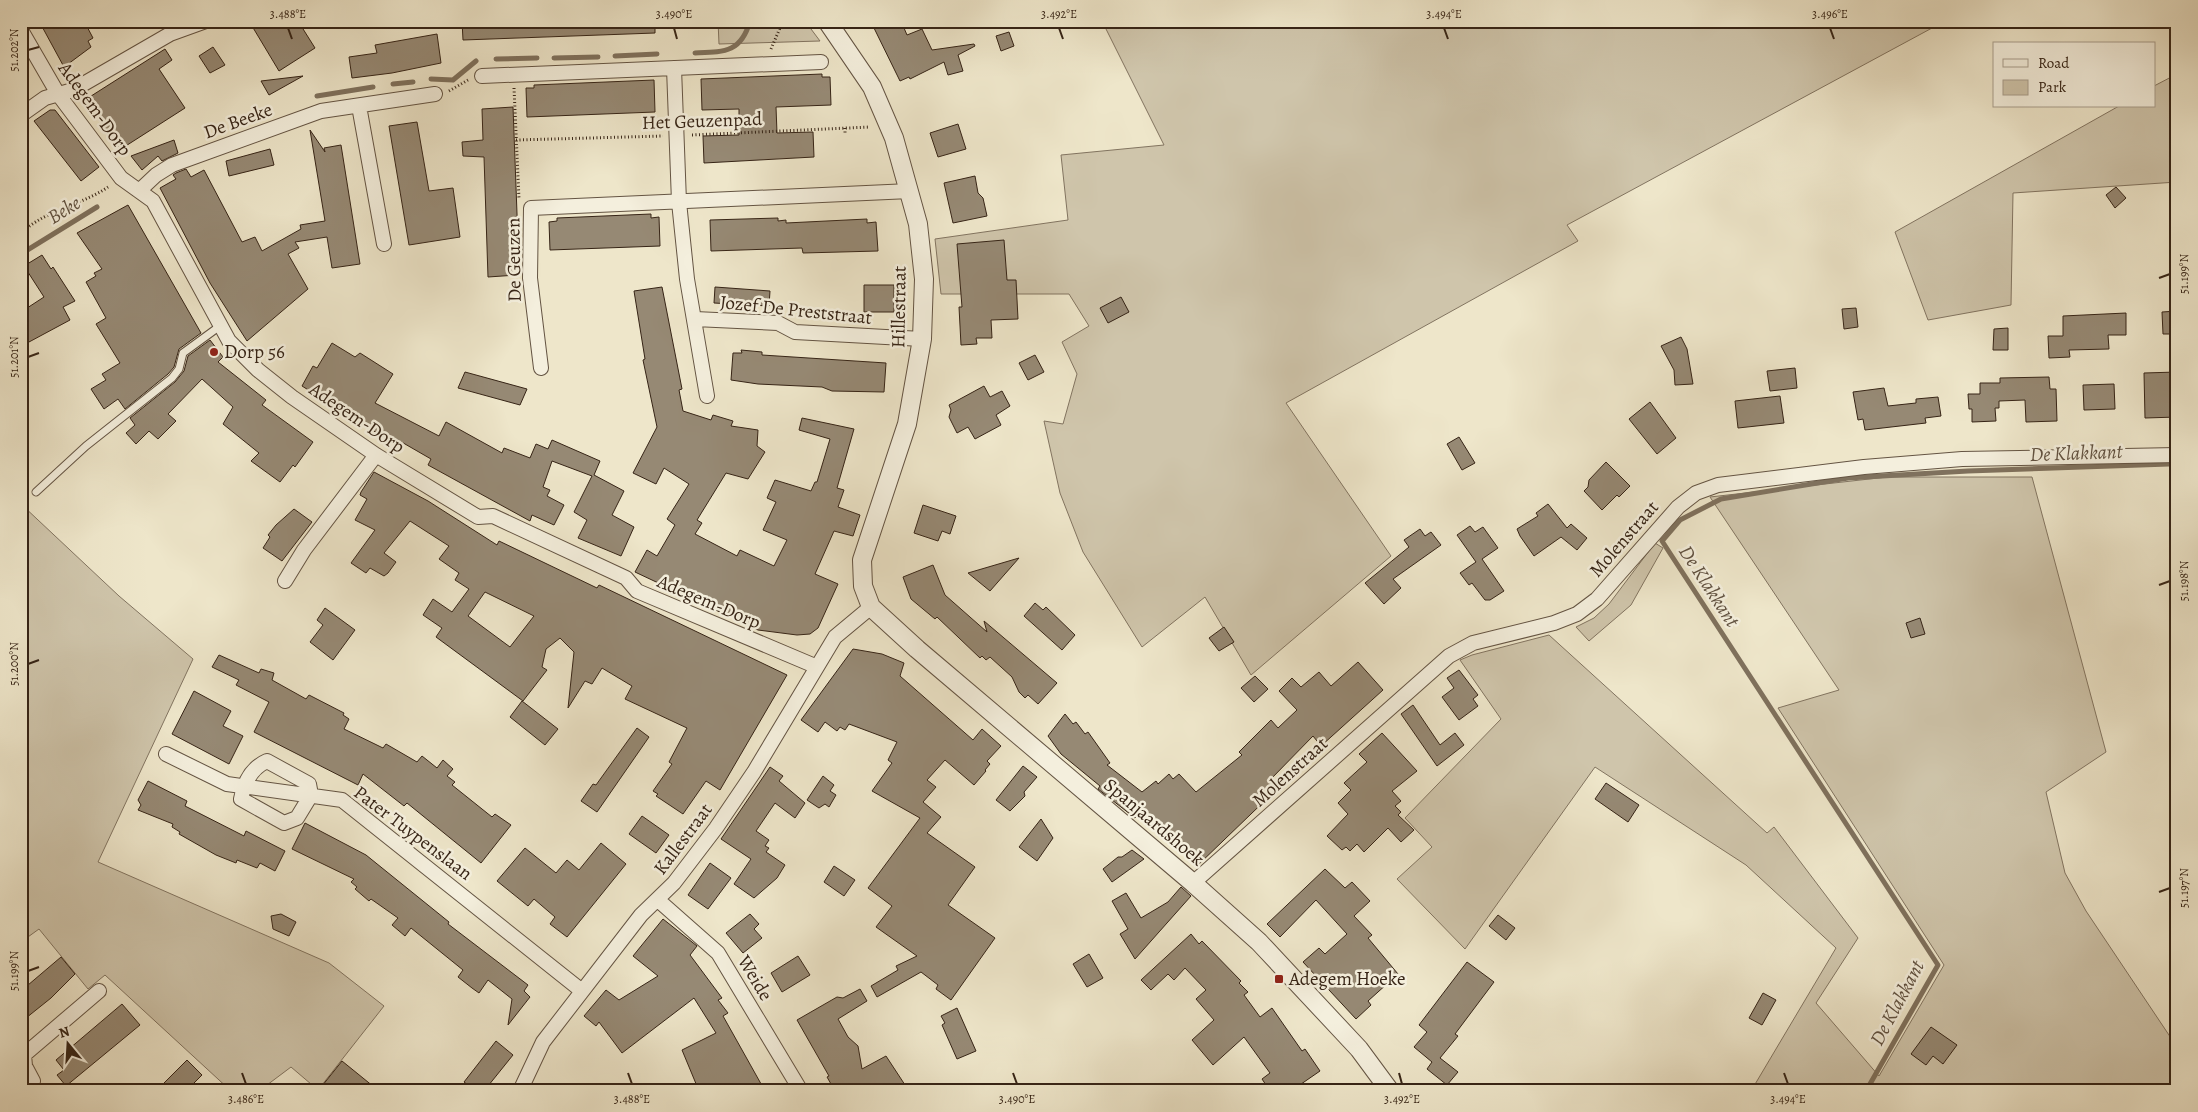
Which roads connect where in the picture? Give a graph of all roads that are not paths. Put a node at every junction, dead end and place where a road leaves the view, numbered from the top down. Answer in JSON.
{"nodes":[{"id":1,"x":206,"y":21,"type":"edge"},
{"id":2,"x":827,"y":21,"type":"edge"},
{"id":3,"x":21,"y":30,"type":"edge"},
{"id":4,"x":821,"y":62,"type":"dead end"},
{"id":5,"x":674,"y":68,"type":"junction"},
{"id":6,"x":482,"y":76,"type":"road end"},
{"id":7,"x":58,"y":94,"type":"junction"},
{"id":8,"x":434,"y":94,"type":"road end"},
{"id":9,"x":359,"y":106,"type":"junction"},
{"id":10,"x":21,"y":115,"type":"edge"},
{"id":11,"x":139,"y":191,"type":"junction"},
{"id":12,"x":910,"y":191,"type":"junction"},
{"id":13,"x":680,"y":202,"type":"junction"},
{"id":14,"x":384,"y":244,"type":"dead end"},
{"id":15,"x":695,"y":319,"type":"junction"},
{"id":16,"x":220,"y":326,"type":"junction"},
{"id":17,"x":922,"y":340,"type":"junction"},
{"id":18,"x":541,"y":368,"type":"dead end"},
{"id":19,"x":707,"y":396,"type":"dead end"},
{"id":20,"x":376,"y":455,"type":"junction"},
{"id":21,"x":2177,"y":455,"type":"edge"},
{"id":22,"x":36,"y":492,"type":"dead end"},
{"id":23,"x":285,"y":581,"type":"dead end"},
{"id":24,"x":870,"y":607,"type":"junction"},
{"id":25,"x":815,"y":666,"type":"junction"},
{"id":26,"x":166,"y":754,"type":"dead end"},
{"id":27,"x":243,"y":786,"type":"junction"},
{"id":28,"x":311,"y":795,"type":"junction"},
{"id":29,"x":1193,"y":883,"type":"junction"},
{"id":30,"x":658,"y":900,"type":"junction"},
{"id":31,"x":99,"y":991,"type":"dead end"},
{"id":32,"x":582,"y":991,"type":"junction"},
{"id":33,"x":27,"y":1091,"type":"edge"},
{"id":34,"x":520,"y":1091,"type":"edge"},
{"id":35,"x":801,"y":1091,"type":"edge"},
{"id":36,"x":1390,"y":1091,"type":"edge"}],
"edges":[{"from":1,"to":7,"type":"street"},
{"from":2,"to":12,"type":"street","name":"Hillestraat"},
{"from":3,"to":7,"type":"street","name":"Adegem-Dorp"},
{"from":4,"to":5,"type":"street"},
{"from":5,"to":6,"type":"street"},
{"from":5,"to":13,"type":"street"},
{"from":7,"to":10,"type":"street"},
{"from":7,"to":11,"type":"street","name":"Adegem-Dorp"},
{"from":8,"to":9,"type":"street","name":"De Beeke"},
{"from":9,"to":11,"type":"street","name":"De Beeke"},
{"from":9,"to":14,"type":"street"},
{"from":11,"to":16,"type":"street","name":"Adegem-Dorp"},
{"from":12,"to":13,"type":"street","name":"De Geuzen"},
{"from":12,"to":17,"type":"street","name":"Hillestraat"},
{"from":13,"to":15,"type":"street","name":"Jozef De Preststraat"},
{"from":13,"to":18,"type":"street","name":"De Geuzen"},
{"from":15,"to":17,"type":"street","name":"Jozef De Preststraat"},
{"from":15,"to":19,"type":"street","name":"Jozef De Preststraat"},
{"from":16,"to":20,"type":"street","name":"Adegem-Dorp"},
{"from":16,"to":22,"type":"lane"},
{"from":17,"to":24,"type":"street","name":"Hillestraat"},
{"from":20,"to":23,"type":"street"},
{"from":20,"to":25,"type":"street","name":"Adegem-Dorp"},
{"from":21,"to":29,"type":"street","name":"Molenstraat"},
{"from":24,"to":25,"type":"street","name":"Kallestraat"},
{"from":24,"to":29,"type":"street","name":"Spanjaardshoek"},
{"from":25,"to":30,"type":"street","name":"Kallestraat"},
{"from":26,"to":27,"type":"street","name":"Pater Tuypenslaan"},
{"from":27,"to":28,"type":"street","name":"Pater Tuypenslaan"},
{"from":27,"to":28,"type":"street"},
{"from":27,"to":28,"type":"street"},
{"from":28,"to":32,"type":"street","name":"Pater Tuypenslaan"},
{"from":29,"to":36,"type":"street","name":"Spanjaardshoek"},
{"from":30,"to":32,"type":"street","name":"Kallestraat"},
{"from":30,"to":35,"type":"street","name":"Weide"},
{"from":31,"to":33,"type":"street"},
{"from":32,"to":34,"type":"street","name":"Kallestraat"}]}
